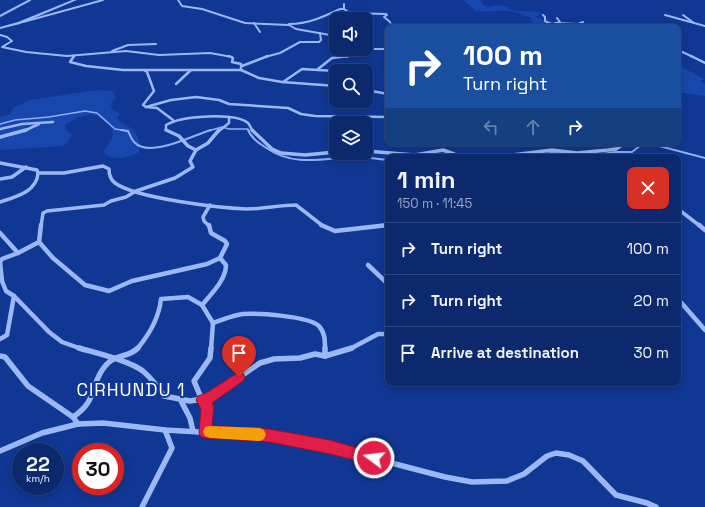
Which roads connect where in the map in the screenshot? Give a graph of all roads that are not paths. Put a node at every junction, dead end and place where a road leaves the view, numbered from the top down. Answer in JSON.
{"nodes":[{"id":1,"x":30,"y":0,"type":"edge"},
{"id":2,"x":75,"y":0,"type":"edge"},
{"id":3,"x":103,"y":0,"type":"edge"},
{"id":4,"x":178,"y":0,"type":"edge"},
{"id":5,"x":344,"y":4,"type":"dead end"},
{"id":6,"x":344,"y":9,"type":"junction"},
{"id":7,"x":348,"y":12,"type":"edge"},
{"id":8,"x":373,"y":14,"type":"edge"},
{"id":9,"x":543,"y":15,"type":"dead end"},
{"id":10,"x":666,"y":15,"type":"dead end"},
{"id":11,"x":683,"y":15,"type":"dead end"},
{"id":12,"x":0,"y":16,"type":"edge"},
{"id":13,"x":557,"y":18,"type":"dead end"},
{"id":14,"x":583,"y":22,"type":"dead end"},
{"id":15,"x":19,"y":23,"type":"junction"},
{"id":16,"x":254,"y":23,"type":"junction"},
{"id":17,"x":694,"y":23,"type":"junction"},
{"id":18,"x":289,"y":24,"type":"junction"},
{"id":19,"x":391,"y":24,"type":"edge"},
{"id":20,"x":552,"y":24,"type":"edge"},
{"id":21,"x":558,"y":24,"type":"edge"},
{"id":22,"x":563,"y":24,"type":"edge"},
{"id":23,"x":705,"y":26,"type":"edge"},
{"id":24,"x":0,"y":28,"type":"edge"},
{"id":25,"x":260,"y":32,"type":"dead end"},
{"id":26,"x":320,"y":33,"type":"junction"},
{"id":27,"x":0,"y":35,"type":"edge"},
{"id":28,"x":329,"y":35,"type":"edge"},
{"id":29,"x":156,"y":44,"type":"dead end"},
{"id":30,"x":1,"y":48,"type":"edge"},
{"id":31,"x":373,"y":49,"type":"edge"},
{"id":32,"x":385,"y":49,"type":"edge"},
{"id":33,"x":111,"y":51,"type":"junction"},
{"id":34,"x":681,"y":51,"type":"edge"},
{"id":35,"x":75,"y":56,"type":"junction"},
{"id":36,"x":350,"y":56,"type":"edge"},
{"id":37,"x":705,"y":63,"type":"edge"},
{"id":38,"x":242,"y":66,"type":"junction"},
{"id":39,"x":318,"y":69,"type":"junction"},
{"id":40,"x":144,"y":70,"type":"junction"},
{"id":41,"x":190,"y":70,"type":"junction"},
{"id":42,"x":240,"y":70,"type":"junction"},
{"id":43,"x":329,"y":70,"type":"edge"},
{"id":44,"x":282,"y":82,"type":"junction"},
{"id":45,"x":176,"y":84,"type":"dead end"},
{"id":46,"x":329,"y":85,"type":"edge"},
{"id":47,"x":373,"y":91,"type":"edge"},
{"id":48,"x":385,"y":93,"type":"edge"},
{"id":49,"x":146,"y":108,"type":"junction"},
{"id":50,"x":385,"y":117,"type":"edge"},
{"id":51,"x":229,"y":118,"type":"junction"},
{"id":52,"x":173,"y":120,"type":"junction"},
{"id":53,"x":53,"y":122,"type":"dead end"},
{"id":54,"x":42,"y":123,"type":"junction"},
{"id":55,"x":0,"y":129,"type":"edge"},
{"id":56,"x":0,"y":137,"type":"edge"},
{"id":57,"x":621,"y":146,"type":"edge"},
{"id":58,"x":196,"y":150,"type":"junction"},
{"id":59,"x":373,"y":152,"type":"edge"},
{"id":60,"x":329,"y":153,"type":"edge"},
{"id":61,"x":403,"y":154,"type":"edge"},
{"id":62,"x":421,"y":154,"type":"edge"},
{"id":63,"x":454,"y":154,"type":"edge"},
{"id":64,"x":519,"y":154,"type":"edge"},
{"id":65,"x":0,"y":163,"type":"edge"},
{"id":66,"x":26,"y":167,"type":"junction"},
{"id":67,"x":38,"y":173,"type":"junction"},
{"id":68,"x":0,"y":178,"type":"edge"},
{"id":69,"x":136,"y":191,"type":"junction"},
{"id":70,"x":0,"y":202,"type":"edge"},
{"id":71,"x":210,"y":205,"type":"junction"},
{"id":72,"x":681,"y":210,"type":"edge"},
{"id":73,"x":385,"y":225,"type":"edge"},
{"id":74,"x":705,"y":230,"type":"edge"},
{"id":75,"x":0,"y":233,"type":"edge"},
{"id":76,"x":39,"y":242,"type":"junction"},
{"id":77,"x":18,"y":253,"type":"junction"},
{"id":78,"x":220,"y":258,"type":"junction"},
{"id":79,"x":0,"y":262,"type":"edge"},
{"id":80,"x":368,"y":265,"type":"dead end"},
{"id":81,"x":385,"y":281,"type":"edge"},
{"id":82,"x":14,"y":296,"type":"junction"},
{"id":83,"x":681,"y":302,"type":"edge"},
{"id":84,"x":202,"y":304,"type":"junction"},
{"id":85,"x":213,"y":323,"type":"junction"},
{"id":86,"x":705,"y":330,"type":"edge"},
{"id":87,"x":385,"y":334,"type":"edge"},
{"id":88,"x":0,"y":339,"type":"edge"},
{"id":89,"x":0,"y":356,"type":"edge"},
{"id":90,"x":324,"y":356,"type":"junction"},
{"id":91,"x":112,"y":358,"type":"junction"},
{"id":92,"x":180,"y":399,"type":"junction"},
{"id":93,"x":202,"y":400,"type":"junction"},
{"id":94,"x":73,"y":417,"type":"junction"},
{"id":95,"x":78,"y":424,"type":"junction"},
{"id":96,"x":165,"y":430,"type":"junction"},
{"id":97,"x":193,"y":431,"type":"junction"},
{"id":98,"x":205,"y":432,"type":"junction"},
{"id":99,"x":0,"y":451,"type":"edge"},
{"id":100,"x":142,"y":507,"type":"edge"},
{"id":101,"x":656,"y":507,"type":"edge"}],
"edges":[{"from":1,"to":12,"type":"street"},
{"from":2,"to":15,"type":"street"},
{"from":3,"to":15,"type":"street"},
{"from":4,"to":16,"type":"street"},
{"from":5,"to":6,"type":"street"},
{"from":6,"to":7,"type":"street"},
{"from":6,"to":18,"type":"street"},
{"from":8,"to":19,"type":"street"},
{"from":9,"to":20,"type":"street"},
{"from":10,"to":17,"type":"street"},
{"from":11,"to":17,"type":"street"},
{"from":13,"to":21,"type":"street"},
{"from":14,"to":22,"type":"street"},
{"from":15,"to":24,"type":"street"},
{"from":16,"to":18,"type":"street"},
{"from":16,"to":25,"type":"street"},
{"from":17,"to":23,"type":"street"},
{"from":18,"to":26,"type":"street"},
{"from":26,"to":28,"type":"street"},
{"from":26,"to":38,"type":"street"},
{"from":27,"to":30,"type":"street"},
{"from":29,"to":33,"type":"street"},
{"from":30,"to":35,"type":"street"},
{"from":31,"to":32,"type":"street"},
{"from":33,"to":35,"type":"street"},
{"from":33,"to":38,"type":"street"},
{"from":34,"to":37,"type":"street"},
{"from":35,"to":40,"type":"street"},
{"from":36,"to":39,"type":"street"},
{"from":38,"to":42,"type":"street"},
{"from":39,"to":43,"type":"street"},
{"from":39,"to":44,"type":"street"},
{"from":40,"to":41,"type":"street"},
{"from":40,"to":49,"type":"street"},
{"from":41,"to":42,"type":"street"},
{"from":41,"to":45,"type":"street"},
{"from":42,"to":44,"type":"street"},
{"from":44,"to":46,"type":"street"},
{"from":47,"to":48,"type":"street"},
{"from":49,"to":50,"type":"street"},
{"from":49,"to":52,"type":"street"},
{"from":51,"to":52,"type":"street"},
{"from":51,"to":58,"type":"street"},
{"from":51,"to":60,"type":"street"},
{"from":52,"to":58,"type":"street"},
{"from":53,"to":54,"type":"street"},
{"from":54,"to":55,"type":"street"},
{"from":54,"to":56,"type":"street"},
{"from":57,"to":64,"type":"street"},
{"from":58,"to":69,"type":"street"},
{"from":59,"to":61,"type":"street"},
{"from":62,"to":63,"type":"street"},
{"from":65,"to":66,"type":"street"},
{"from":66,"to":67,"type":"street"},
{"from":66,"to":68,"type":"street"},
{"from":67,"to":69,"type":"street"},
{"from":67,"to":70,"type":"street"},
{"from":69,"to":71,"type":"street"},
{"from":69,"to":76,"type":"street"},
{"from":71,"to":73,"type":"street"},
{"from":71,"to":78,"type":"street"},
{"from":72,"to":74,"type":"street"},
{"from":75,"to":77,"type":"street"},
{"from":76,"to":77,"type":"street"},
{"from":76,"to":78,"type":"street"},
{"from":77,"to":79,"type":"street"},
{"from":78,"to":84,"type":"street"},
{"from":79,"to":82,"type":"street"},
{"from":80,"to":81,"type":"street"},
{"from":82,"to":88,"type":"street"},
{"from":82,"to":91,"type":"street"},
{"from":83,"to":86,"type":"street"},
{"from":84,"to":85,"type":"street"},
{"from":84,"to":91,"type":"street"},
{"from":85,"to":90,"type":"street"},
{"from":85,"to":93,"type":"street"},
{"from":87,"to":90,"type":"street"},
{"from":89,"to":94,"type":"street"},
{"from":90,"to":93,"type":"street"},
{"from":91,"to":92,"type":"street"},
{"from":91,"to":94,"type":"street"},
{"from":92,"to":93,"type":"street"},
{"from":92,"to":97,"type":"street"},
{"from":93,"to":98,"type":"street"},
{"from":94,"to":95,"type":"street"},
{"from":95,"to":96,"type":"street"},
{"from":95,"to":99,"type":"street"},
{"from":96,"to":97,"type":"street"},
{"from":96,"to":100,"type":"street"},
{"from":97,"to":98,"type":"street"},
{"from":98,"to":101,"type":"street"}]}
